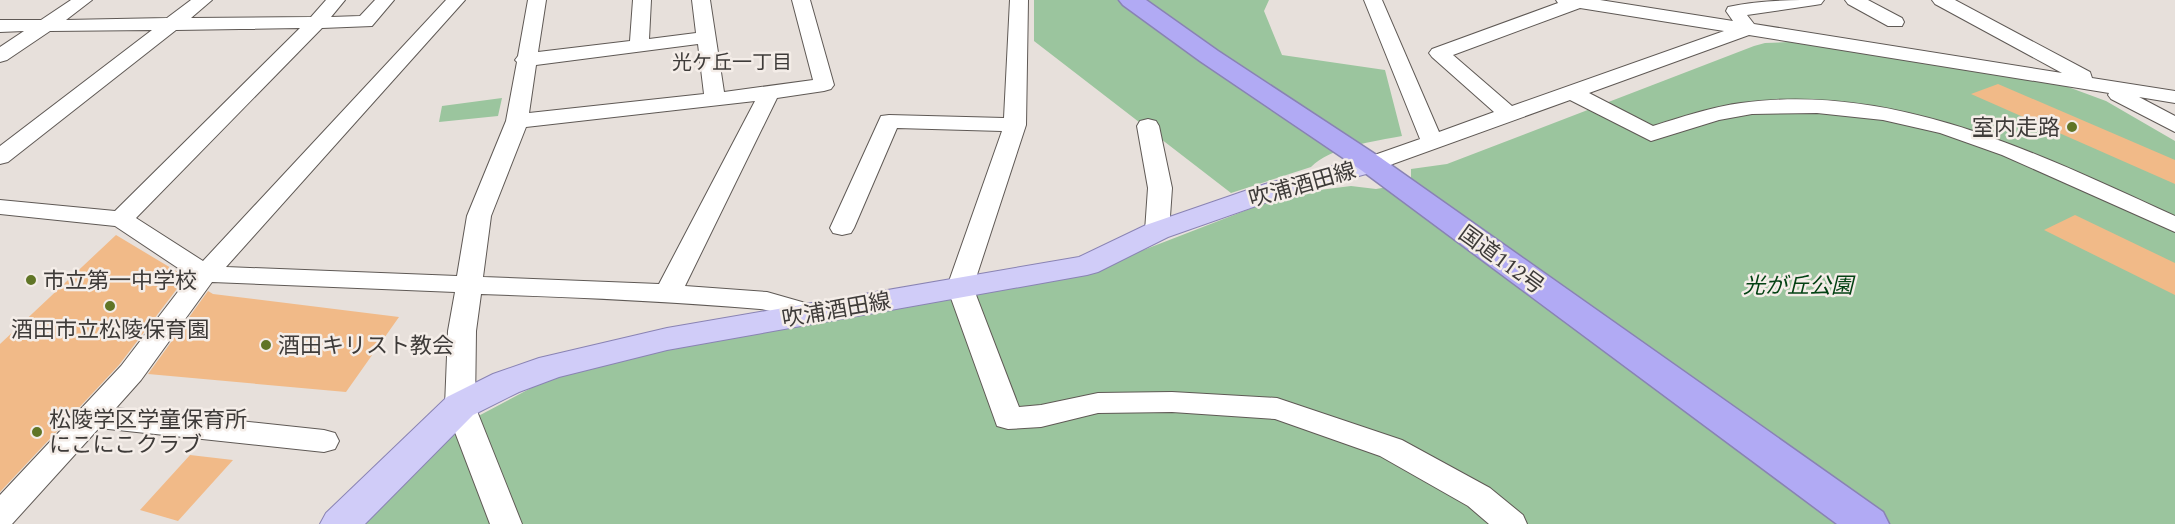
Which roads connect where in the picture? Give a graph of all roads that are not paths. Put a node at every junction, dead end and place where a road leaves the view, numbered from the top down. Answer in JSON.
{"nodes":[{"id":1,"x":83,"y":0,"type":"edge"},
{"id":2,"x":203,"y":0,"type":"edge"},
{"id":3,"x":336,"y":0,"type":"edge"},
{"id":4,"x":385,"y":0,"type":"edge"},
{"id":5,"x":456,"y":0,"type":"edge"},
{"id":6,"x":537,"y":0,"type":"edge"},
{"id":7,"x":642,"y":0,"type":"edge"},
{"id":8,"x":701,"y":0,"type":"edge"},
{"id":9,"x":801,"y":0,"type":"edge"},
{"id":10,"x":1019,"y":0,"type":"edge"},
{"id":11,"x":1131,"y":0,"type":"edge"},
{"id":12,"x":1373,"y":0,"type":"edge"},
{"id":13,"x":1683,"y":0,"type":"edge"},
{"id":14,"x":1815,"y":0,"type":"edge"},
{"id":15,"x":1854,"y":0,"type":"edge"},
{"id":16,"x":1941,"y":0,"type":"edge"},
{"id":17,"x":1572,"y":1,"type":"edge"},
{"id":18,"x":1622,"y":6,"type":"edge"},
{"id":19,"x":1895,"y":22,"type":"dead end"},
{"id":20,"x":316,"y":23,"type":"junction"},
{"id":21,"x":171,"y":24,"type":"junction"},
{"id":22,"x":1716,"y":24,"type":"junction"},
{"id":23,"x":46,"y":25,"type":"junction"},
{"id":24,"x":0,"y":26,"type":"edge"},
{"id":25,"x":1748,"y":29,"type":"junction"},
{"id":26,"x":706,"y":37,"type":"junction"},
{"id":27,"x":639,"y":46,"type":"junction"},
{"id":28,"x":0,"y":56,"type":"edge"},
{"id":29,"x":525,"y":60,"type":"junction"},
{"id":30,"x":2100,"y":85,"type":"junction"},
{"id":31,"x":1571,"y":92,"type":"junction"},
{"id":32,"x":769,"y":93,"type":"junction"},
{"id":33,"x":2175,"y":97,"type":"edge"},
{"id":34,"x":715,"y":98,"type":"junction"},
{"id":35,"x":1510,"y":115,"type":"junction"},
{"id":36,"x":517,"y":121,"type":"junction"},
{"id":37,"x":1015,"y":125,"type":"junction"},
{"id":38,"x":2175,"y":125,"type":"edge"},
{"id":39,"x":1148,"y":126,"type":"dead end"},
{"id":40,"x":1432,"y":142,"type":"junction"},
{"id":41,"x":0,"y":157,"type":"edge"},
{"id":42,"x":1371,"y":164,"type":"junction"},
{"id":43,"x":0,"y":207,"type":"edge"},
{"id":44,"x":122,"y":219,"type":"junction"},
{"id":45,"x":2175,"y":225,"type":"edge"},
{"id":46,"x":842,"y":228,"type":"dead end"},
{"id":47,"x":1157,"y":231,"type":"junction"},
{"id":48,"x":205,"y":274,"type":"junction"},
{"id":49,"x":469,"y":286,"type":"junction"},
{"id":50,"x":960,"y":287,"type":"junction"},
{"id":51,"x":668,"y":293,"type":"junction"},
{"id":52,"x":813,"y":314,"type":"junction"},
{"id":53,"x":460,"y":406,"type":"junction"},
{"id":54,"x":91,"y":416,"type":"junction"},
{"id":55,"x":324,"y":441,"type":"dead end"},
{"id":56,"x":0,"y":516,"type":"edge"},
{"id":57,"x":340,"y":524,"type":"edge"},
{"id":58,"x":506,"y":524,"type":"edge"},
{"id":59,"x":1511,"y":524,"type":"edge"},
{"id":60,"x":1868,"y":524,"type":"edge"}],
"edges":[{"from":1,"to":23,"type":"street"},
{"from":2,"to":21,"type":"street"},
{"from":3,"to":20,"type":"street"},
{"from":4,"to":20,"type":"street"},
{"from":5,"to":48,"type":"street"},
{"from":6,"to":29,"type":"street"},
{"from":7,"to":27,"type":"street"},
{"from":8,"to":26,"type":"street"},
{"from":9,"to":32,"type":"street"},
{"from":10,"to":37,"type":"street"},
{"from":11,"to":42,"type":"highway","name":"国道112号"},
{"from":12,"to":40,"type":"street"},
{"from":13,"to":22,"type":"street"},
{"from":14,"to":25,"type":"street"},
{"from":15,"to":19,"type":"street"},
{"from":16,"to":30,"type":"street"},
{"from":17,"to":18,"type":"street"},
{"from":17,"to":35,"type":"street"},
{"from":18,"to":22,"type":"street"},
{"from":20,"to":21,"type":"street"},
{"from":20,"to":44,"type":"street"},
{"from":21,"to":23,"type":"street"},
{"from":21,"to":41,"type":"street"},
{"from":22,"to":25,"type":"street"},
{"from":23,"to":24,"type":"street"},
{"from":23,"to":28,"type":"street"},
{"from":25,"to":30,"type":"street"},
{"from":25,"to":31,"type":"street"},
{"from":26,"to":27,"type":"street"},
{"from":26,"to":34,"type":"street"},
{"from":27,"to":29,"type":"street"},
{"from":29,"to":36,"type":"street"},
{"from":30,"to":33,"type":"street"},
{"from":30,"to":38,"type":"street"},
{"from":31,"to":35,"type":"street"},
{"from":31,"to":45,"type":"street"},
{"from":32,"to":34,"type":"street"},
{"from":32,"to":51,"type":"street"},
{"from":34,"to":36,"type":"street"},
{"from":35,"to":40,"type":"street"},
{"from":36,"to":49,"type":"street"},
{"from":37,"to":46,"type":"street"},
{"from":37,"to":50,"type":"street"},
{"from":39,"to":47,"type":"street"},
{"from":40,"to":42,"type":"street"},
{"from":42,"to":47,"type":"main road","name":"吹浦酒田線"},
{"from":42,"to":60,"type":"highway","name":"国道112号"},
{"from":43,"to":44,"type":"street"},
{"from":44,"to":48,"type":"street"},
{"from":47,"to":50,"type":"main road","name":"吹浦酒田線"},
{"from":48,"to":49,"type":"street"},
{"from":48,"to":54,"type":"street"},
{"from":49,"to":51,"type":"street"},
{"from":49,"to":53,"type":"street"},
{"from":50,"to":52,"type":"main road","name":"吹浦酒田線"},
{"from":50,"to":59,"type":"street"},
{"from":51,"to":52,"type":"street"},
{"from":52,"to":53,"type":"main road","name":"吹浦酒田線"},
{"from":53,"to":57,"type":"main road","name":"吹浦酒田線"},
{"from":53,"to":58,"type":"street"},
{"from":54,"to":55,"type":"street"},
{"from":54,"to":56,"type":"street"}]}
